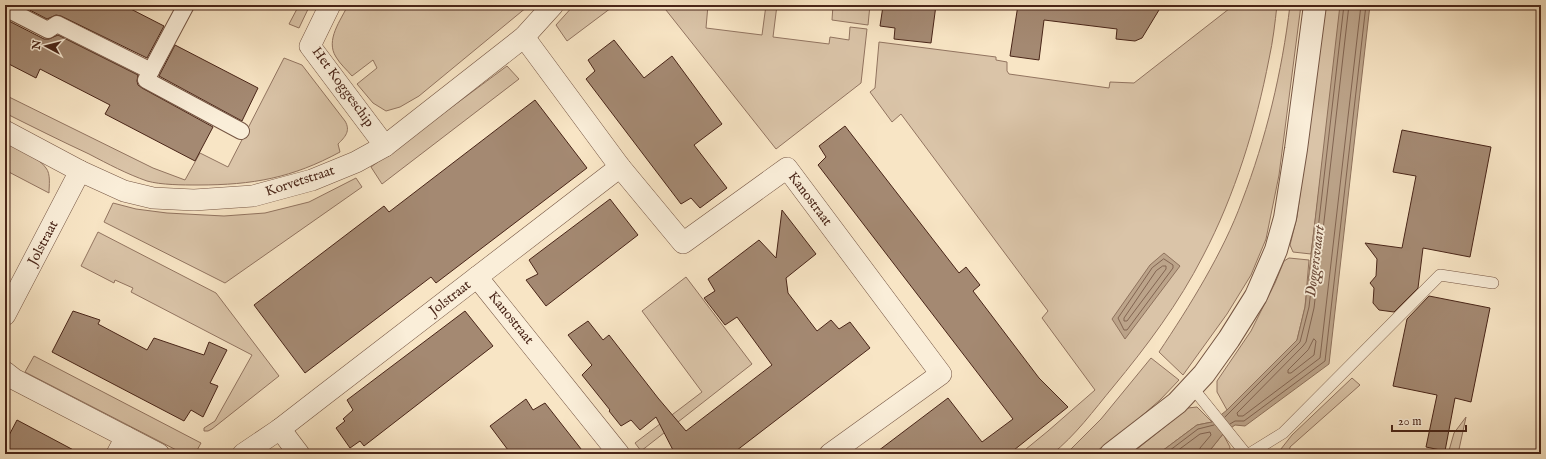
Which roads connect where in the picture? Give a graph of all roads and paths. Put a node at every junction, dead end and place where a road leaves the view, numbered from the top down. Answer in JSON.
{"nodes":[{"id":1,"x":186,"y":5,"type":"edge"},
{"id":2,"x":330,"y":5,"type":"edge"},
{"id":3,"x":553,"y":5,"type":"edge"},
{"id":4,"x":1315,"y":5,"type":"edge"},
{"id":5,"x":5,"y":8,"type":"edge"},
{"id":6,"x":524,"y":37,"type":"junction"},
{"id":7,"x":151,"y":71,"type":"junction"},
{"id":8,"x":5,"y":131,"type":"edge"},
{"id":9,"x":241,"y":131,"type":"dead end"},
{"id":10,"x":385,"y":146,"type":"junction"},
{"id":11,"x":620,"y":167,"type":"junction"},
{"id":12,"x":80,"y":171,"type":"junction"},
{"id":13,"x":477,"y":276,"type":"junction"},
{"id":14,"x":1493,"y":283,"type":"dead end"},
{"id":15,"x":5,"y":315,"type":"edge"},
{"id":16,"x":5,"y":372,"type":"edge"},
{"id":17,"x":1192,"y":387,"type":"junction"},
{"id":18,"x":280,"y":429,"type":"junction"},
{"id":19,"x":121,"y":445,"type":"edge"},
{"id":20,"x":159,"y":454,"type":"edge"},
{"id":21,"x":243,"y":454,"type":"edge"},
{"id":22,"x":299,"y":454,"type":"edge"},
{"id":23,"x":619,"y":454,"type":"edge"},
{"id":24,"x":830,"y":454,"type":"edge"},
{"id":25,"x":1110,"y":454,"type":"edge"},
{"id":26,"x":1246,"y":454,"type":"edge"},
{"id":27,"x":1249,"y":454,"type":"edge"}],
"edges":[{"from":1,"to":7,"type":"street"},
{"from":2,"to":10,"type":"street","name":"Het Koggeschip"},
{"from":3,"to":6,"type":"street","name":"Korvetstraat"},
{"from":4,"to":17,"type":"street"},
{"from":5,"to":7,"type":"street"},
{"from":6,"to":10,"type":"street","name":"Korvetstraat"},
{"from":6,"to":11,"type":"street","name":"Kanostraat"},
{"from":7,"to":9,"type":"street"},
{"from":8,"to":12,"type":"street","name":"Korvetstraat"},
{"from":10,"to":12,"type":"street","name":"Korvetstraat"},
{"from":11,"to":13,"type":"street","name":"Jolstraat"},
{"from":11,"to":24,"type":"street","name":"Kanostraat"},
{"from":12,"to":15,"type":"street","name":"Jolstraat"},
{"from":13,"to":18,"type":"street","name":"Jolstraat"},
{"from":13,"to":23,"type":"street","name":"Kanostraat"},
{"from":14,"to":27,"type":"lane"},
{"from":16,"to":19,"type":"street"},
{"from":17,"to":25,"type":"street"},
{"from":17,"to":26,"type":"lane"},
{"from":18,"to":21,"type":"street","name":"Jolstraat"},
{"from":18,"to":22,"type":"street"},
{"from":19,"to":20,"type":"street"}]}
